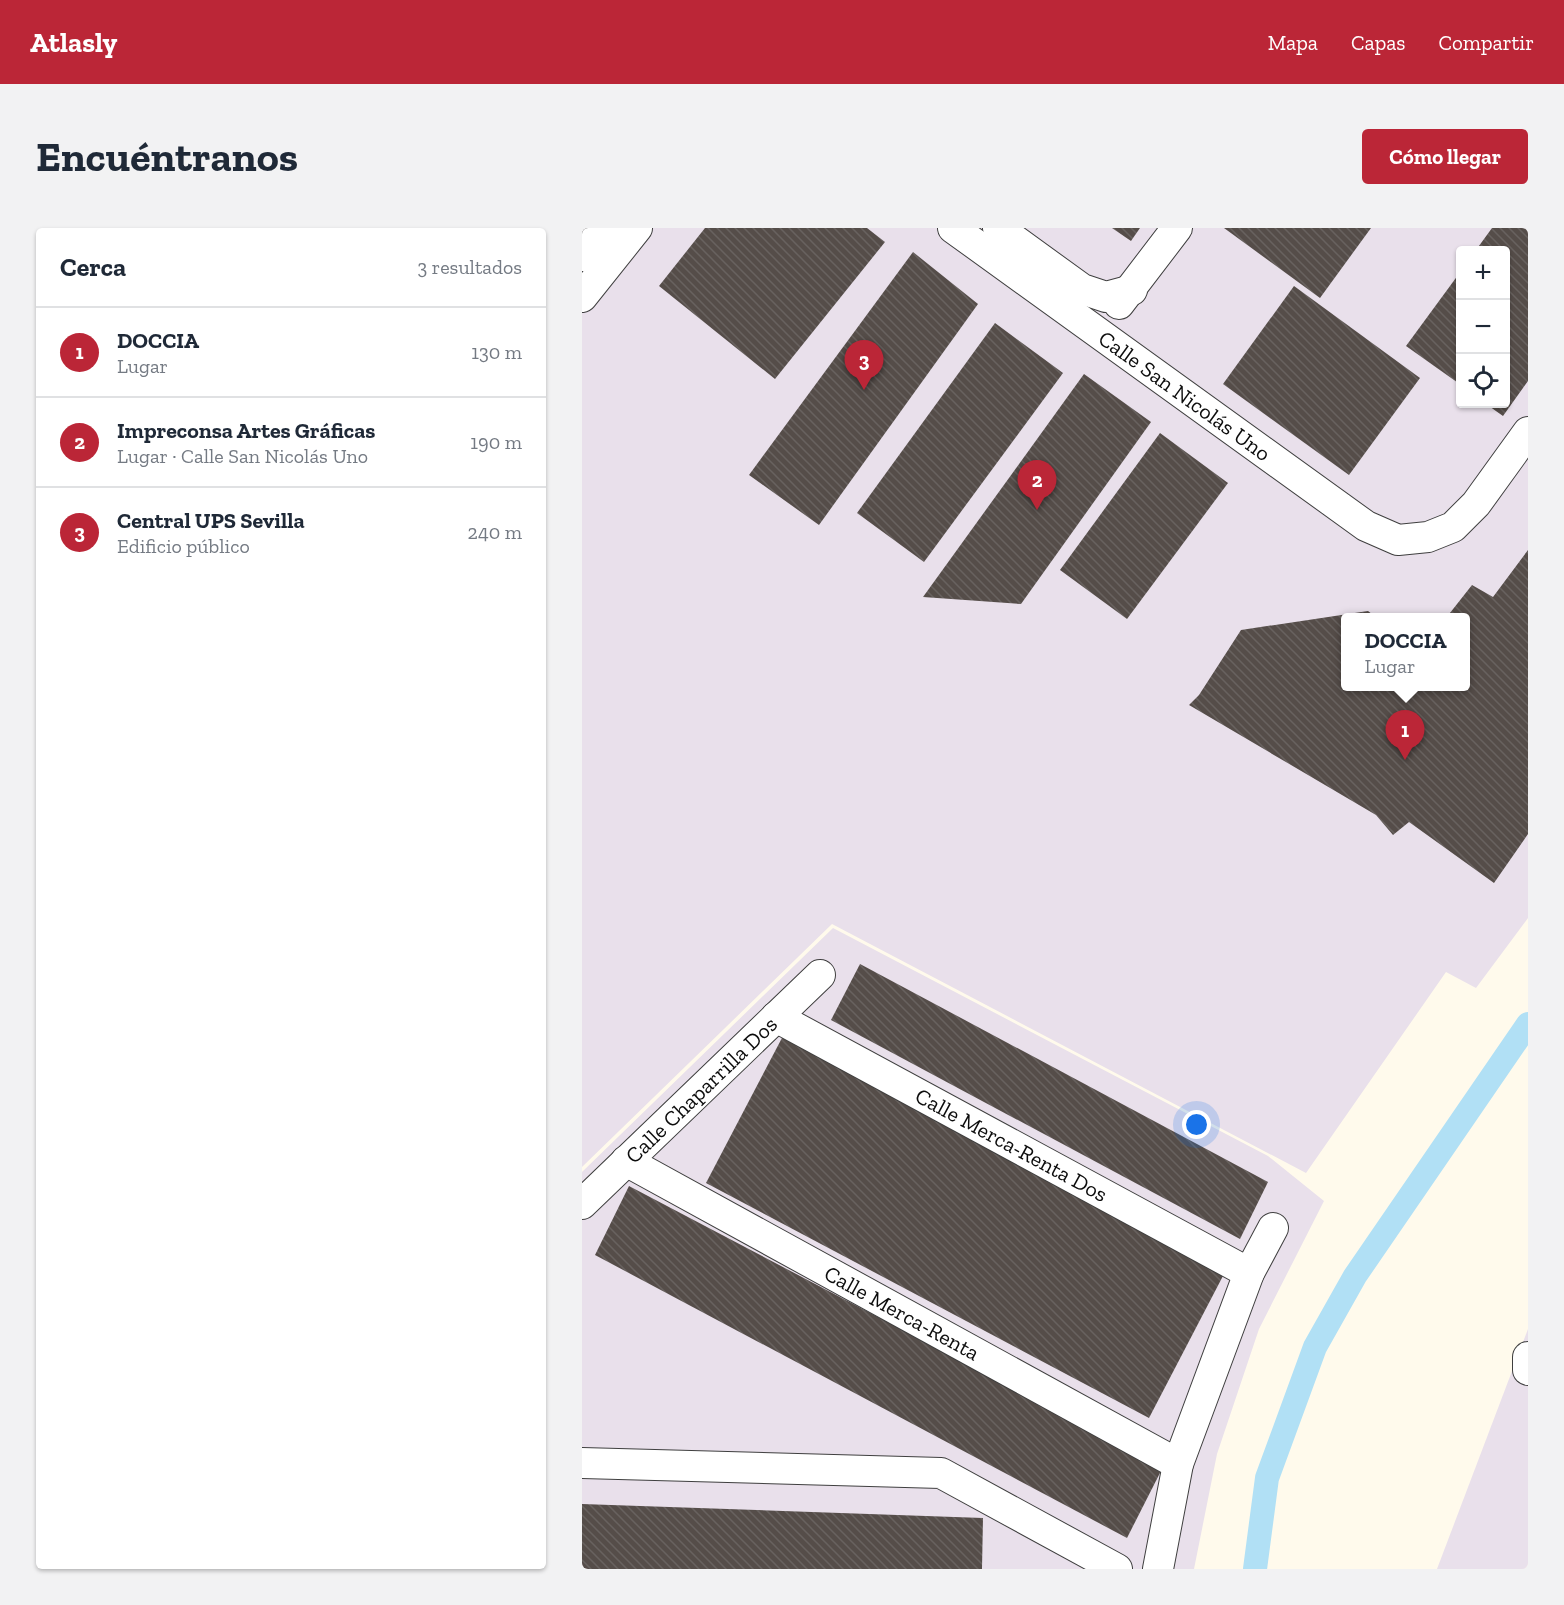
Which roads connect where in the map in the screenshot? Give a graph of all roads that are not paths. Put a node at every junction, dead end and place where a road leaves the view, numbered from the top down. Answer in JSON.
{"nodes":[{"id":1,"x":604,"y":228,"type":"edge"},
{"id":2,"x":637,"y":228,"type":"edge"},
{"id":3,"x":953,"y":228,"type":"edge"},
{"id":4,"x":998,"y":228,"type":"edge"},
{"id":5,"x":1177,"y":228,"type":"edge"},
{"id":6,"x":582,"y":256,"type":"edge"},
{"id":7,"x":1132,"y":290,"type":"junction"},
{"id":8,"x":582,"y":297,"type":"edge"},
{"id":9,"x":1062,"y":308,"type":"junction"},
{"id":10,"x":1526,"y":441,"type":"edge"},
{"id":11,"x":820,"y":975,"type":"dead end"},
{"id":12,"x":776,"y":1017,"type":"junction"},
{"id":13,"x":626,"y":1161,"type":"junction"},
{"id":14,"x":582,"y":1204,"type":"edge"},
{"id":15,"x":1273,"y":1228,"type":"dead end"},
{"id":16,"x":1249,"y":1273,"type":"junction"},
{"id":17,"x":1528,"y":1357,"type":"edge"},
{"id":18,"x":1528,"y":1370,"type":"edge"},
{"id":19,"x":582,"y":1463,"type":"edge"},
{"id":20,"x":1178,"y":1464,"type":"junction"},
{"id":21,"x":1117,"y":1569,"type":"edge"},
{"id":22,"x":1158,"y":1569,"type":"edge"}],
"edges":[{"from":1,"to":6,"type":"street"},
{"from":2,"to":8,"type":"street"},
{"from":3,"to":9,"type":"street","name":"Calle San Nicolás Uno"},
{"from":4,"to":7,"type":"street","name":"Calle San Nicolás Uno"},
{"from":5,"to":7,"type":"street"},
{"from":7,"to":9,"type":"street"},
{"from":9,"to":10,"type":"street","name":"Calle San Nicolás Uno"},
{"from":11,"to":12,"type":"street","name":"Calle Chaparrilla Dos"},
{"from":12,"to":13,"type":"street","name":"Calle Chaparrilla Dos"},
{"from":12,"to":16,"type":"street","name":"Calle Merca-Renta Dos"},
{"from":13,"to":14,"type":"street","name":"Calle Chaparrilla Dos"},
{"from":13,"to":20,"type":"street","name":"Calle Merca-Renta"},
{"from":15,"to":16,"type":"street"},
{"from":16,"to":20,"type":"street"},
{"from":17,"to":18,"type":"street"},
{"from":19,"to":21,"type":"street"},
{"from":20,"to":22,"type":"street"}]}
